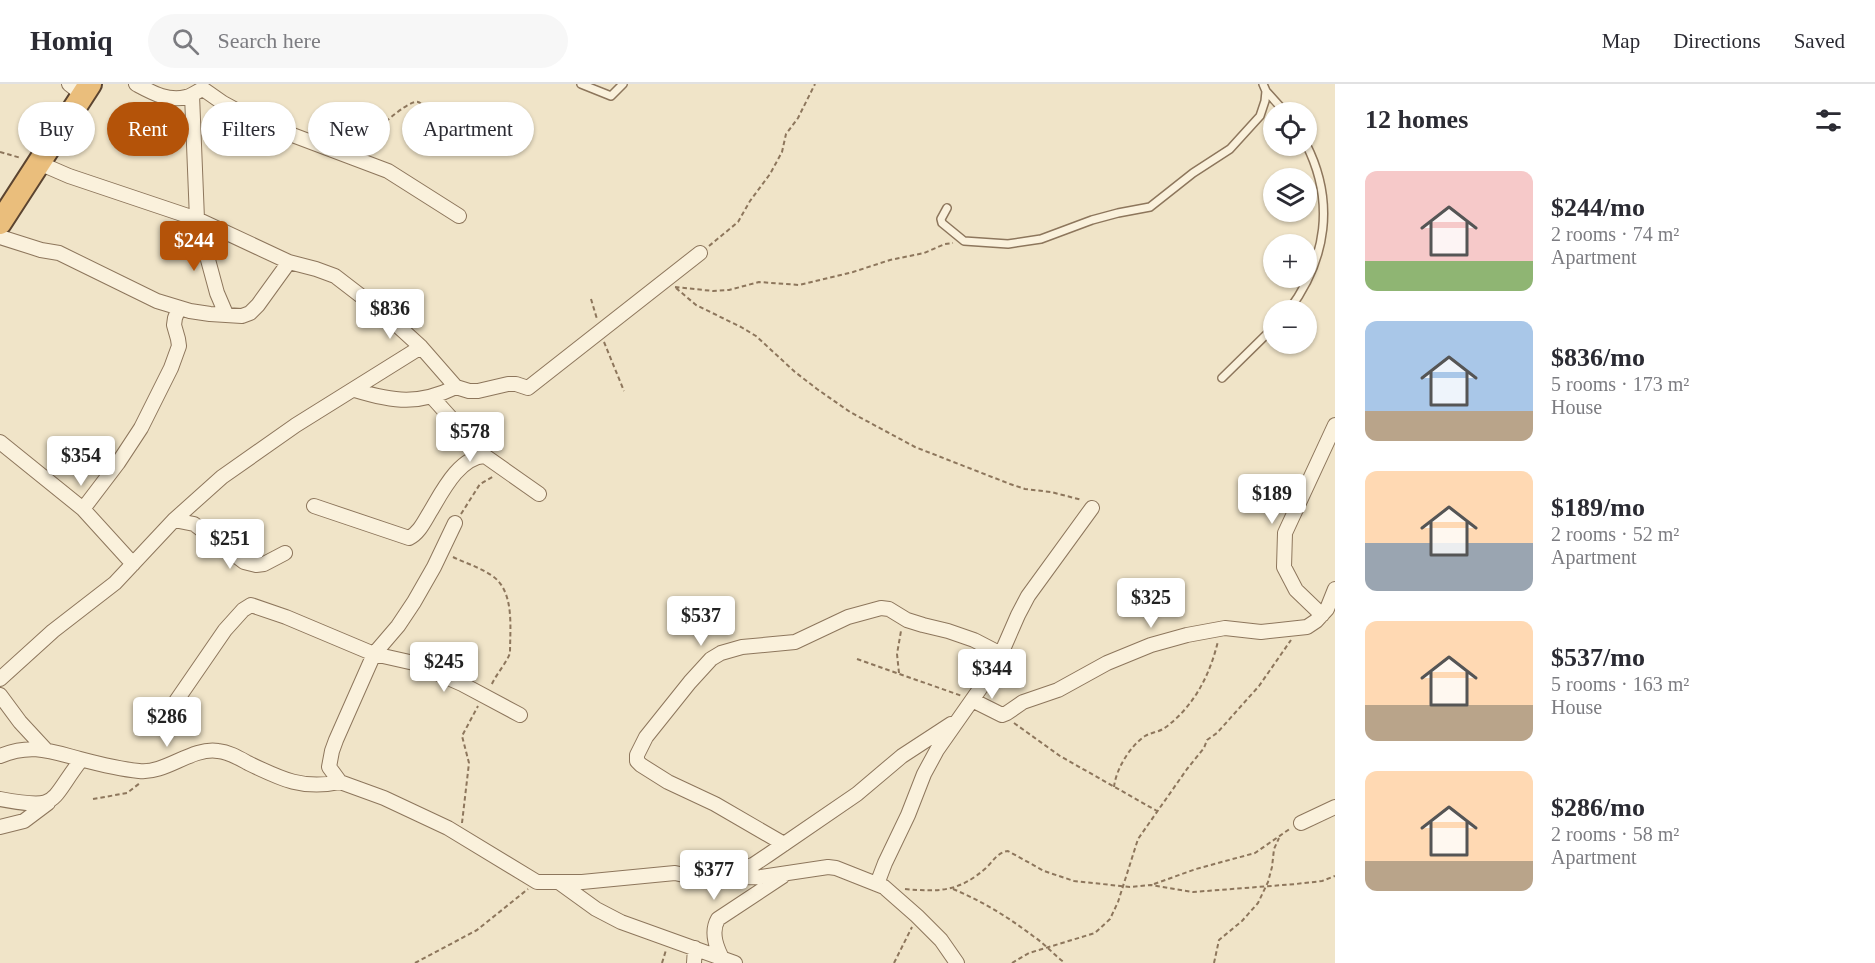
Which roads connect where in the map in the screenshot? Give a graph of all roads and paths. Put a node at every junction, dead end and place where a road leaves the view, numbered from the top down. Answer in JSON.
{"nodes":[{"id":1,"x":136,"y":84,"type":"edge"},
{"id":2,"x":581,"y":84,"type":"edge"},
{"id":3,"x":623,"y":84,"type":"edge"},
{"id":4,"x":815,"y":84,"type":"edge"},
{"id":5,"x":1264,"y":87,"type":"edge"},
{"id":6,"x":81,"y":88,"type":"edge"},
{"id":7,"x":192,"y":95,"type":"junction"},
{"id":8,"x":1277,"y":102,"type":"edge"},
{"id":9,"x":402,"y":109,"type":"edge"},
{"id":10,"x":390,"y":118,"type":"edge"},
{"id":11,"x":308,"y":140,"type":"edge"},
{"id":12,"x":0,"y":152,"type":"edge"},
{"id":13,"x":351,"y":156,"type":"edge"},
{"id":14,"x":1314,"y":156,"type":"edge"},
{"id":15,"x":39,"y":163,"type":"junction"},
{"id":16,"x":947,"y":208,"type":"dead end"},
{"id":17,"x":459,"y":216,"type":"dead end"},
{"id":18,"x":197,"y":219,"type":"junction"},
{"id":19,"x":0,"y":223,"type":"edge"},
{"id":20,"x":0,"y":237,"type":"edge"},
{"id":21,"x":964,"y":241,"type":"junction"},
{"id":22,"x":700,"y":253,"type":"joint"},
{"id":23,"x":289,"y":262,"type":"junction"},
{"id":24,"x":591,"y":299,"type":"dead end"},
{"id":25,"x":1295,"y":300,"type":"edge"},
{"id":26,"x":179,"y":308,"type":"junction"},
{"id":27,"x":226,"y":314,"type":"junction"},
{"id":28,"x":601,"y":332,"type":"junction"},
{"id":29,"x":1263,"y":338,"type":"edge"},
{"id":30,"x":422,"y":347,"type":"junction"},
{"id":31,"x":1222,"y":378,"type":"dead end"},
{"id":32,"x":456,"y":387,"type":"junction"},
{"id":33,"x":355,"y":390,"type":"junction"},
{"id":34,"x":624,"y":392,"type":"dead end"},
{"id":35,"x":432,"y":398,"type":"junction"},
{"id":36,"x":1335,"y":425,"type":"edge"},
{"id":37,"x":0,"y":442,"type":"edge"},
{"id":38,"x":485,"y":456,"type":"junction"},
{"id":39,"x":504,"y":470,"type":"junction"},
{"id":40,"x":539,"y":494,"type":"dead end"},
{"id":41,"x":314,"y":506,"type":"dead end"},
{"id":42,"x":83,"y":508,"type":"junction"},
{"id":43,"x":1092,"y":508,"type":"joint"},
{"id":44,"x":174,"y":520,"type":"junction"},
{"id":45,"x":455,"y":523,"type":"joint"},
{"id":46,"x":442,"y":552,"type":"junction"},
{"id":47,"x":285,"y":553,"type":"dead end"},
{"id":48,"x":133,"y":564,"type":"junction"},
{"id":49,"x":1335,"y":589,"type":"edge"},
{"id":50,"x":1328,"y":615,"type":"edge"},
{"id":51,"x":900,"y":616,"type":"junction"},
{"id":52,"x":1303,"y":628,"type":"junction"},
{"id":53,"x":1220,"y":629,"type":"junction"},
{"id":54,"x":374,"y":654,"type":"junction"},
{"id":55,"x":1001,"y":654,"type":"junction"},
{"id":56,"x":857,"y":659,"type":"dead end"},
{"id":57,"x":899,"y":674,"type":"junction"},
{"id":58,"x":0,"y":679,"type":"edge"},
{"id":59,"x":0,"y":695,"type":"edge"},
{"id":60,"x":484,"y":697,"type":"junction"},
{"id":61,"x":972,"y":700,"type":"junction"},
{"id":62,"x":170,"y":710,"type":"dead end"},
{"id":63,"x":1002,"y":715,"type":"junction"},
{"id":64,"x":520,"y":716,"type":"dead end"},
{"id":65,"x":958,"y":720,"type":"junction"},
{"id":66,"x":45,"y":749,"type":"junction"},
{"id":67,"x":0,"y":756,"type":"edge"},
{"id":68,"x":81,"y":759,"type":"junction"},
{"id":69,"x":148,"y":771,"type":"junction"},
{"id":70,"x":340,"y":782,"type":"junction"},
{"id":71,"x":1114,"y":787,"type":"junction"},
{"id":72,"x":0,"y":799,"type":"edge"},
{"id":73,"x":93,"y":799,"type":"dead end"},
{"id":74,"x":49,"y":802,"type":"junction"},
{"id":75,"x":1335,"y":807,"type":"edge"},
{"id":76,"x":1157,"y":811,"type":"junction"},
{"id":77,"x":1301,"y":823,"type":"joint"},
{"id":78,"x":0,"y":827,"type":"edge"},
{"id":79,"x":1281,"y":835,"type":"junction"},
{"id":80,"x":465,"y":837,"type":"junction"},
{"id":81,"x":784,"y":844,"type":"junction"},
{"id":82,"x":788,"y":873,"type":"junction"},
{"id":83,"x":1335,"y":876,"type":"edge"},
{"id":84,"x":709,"y":878,"type":"junction"},
{"id":85,"x":537,"y":882,"type":"junction"},
{"id":86,"x":560,"y":883,"type":"junction"},
{"id":87,"x":1151,"y":885,"type":"junction"},
{"id":88,"x":881,"y":886,"type":"junction"},
{"id":89,"x":1123,"y":886,"type":"junction"},
{"id":90,"x":1265,"y":887,"type":"junction"},
{"id":91,"x":951,"y":888,"type":"junction"},
{"id":92,"x":917,"y":916,"type":"junction"},
{"id":93,"x":695,"y":948,"type":"junction"},
{"id":94,"x":1047,"y":948,"type":"junction"},
{"id":95,"x":723,"y":960,"type":"edge"},
{"id":96,"x":415,"y":963,"type":"edge"},
{"id":97,"x":694,"y":963,"type":"edge"},
{"id":98,"x":735,"y":963,"type":"edge"},
{"id":99,"x":894,"y":963,"type":"edge"},
{"id":100,"x":957,"y":963,"type":"edge"},
{"id":101,"x":1012,"y":963,"type":"edge"},
{"id":102,"x":1065,"y":963,"type":"edge"},
{"id":103,"x":1214,"y":963,"type":"edge"}],
"edges":[{"from":1,"to":7,"type":"street"},
{"from":2,"to":3,"type":"lane"},
{"from":4,"to":22,"type":"path"},
{"from":5,"to":8,"type":"lane"},
{"from":5,"to":21,"type":"lane"},
{"from":6,"to":15,"type":"highway"},
{"from":7,"to":11,"type":"street"},
{"from":7,"to":18,"type":"street"},
{"from":9,"to":10,"type":"path"},
{"from":12,"to":15,"type":"path"},
{"from":13,"to":17,"type":"street"},
{"from":14,"to":25,"type":"lane"},
{"from":15,"to":18,"type":"street"},
{"from":15,"to":19,"type":"highway"},
{"from":16,"to":21,"type":"lane"},
{"from":18,"to":23,"type":"street"},
{"from":18,"to":27,"type":"street"},
{"from":20,"to":26,"type":"street"},
{"from":21,"to":43,"type":"path"},
{"from":22,"to":28,"type":"street"},
{"from":23,"to":27,"type":"street"},
{"from":23,"to":30,"type":"street"},
{"from":24,"to":28,"type":"path"},
{"from":26,"to":27,"type":"street"},
{"from":26,"to":42,"type":"street"},
{"from":28,"to":32,"type":"street"},
{"from":28,"to":34,"type":"path"},
{"from":29,"to":31,"type":"lane"},
{"from":30,"to":32,"type":"street"},
{"from":30,"to":33,"type":"street"},
{"from":32,"to":35,"type":"street"},
{"from":33,"to":35,"type":"street"},
{"from":33,"to":44,"type":"street"},
{"from":35,"to":38,"type":"street"},
{"from":36,"to":50,"type":"street"},
{"from":37,"to":42,"type":"street"},
{"from":38,"to":39,"type":"street"},
{"from":38,"to":41,"type":"street"},
{"from":39,"to":40,"type":"street"},
{"from":39,"to":45,"type":"path"},
{"from":42,"to":48,"type":"street"},
{"from":43,"to":55,"type":"street"},
{"from":44,"to":47,"type":"street"},
{"from":44,"to":48,"type":"street"},
{"from":45,"to":46,"type":"street"},
{"from":46,"to":54,"type":"street"},
{"from":46,"to":60,"type":"path"},
{"from":48,"to":58,"type":"street"},
{"from":49,"to":50,"type":"street"},
{"from":50,"to":52,"type":"street"},
{"from":51,"to":55,"type":"street"},
{"from":51,"to":57,"type":"path"},
{"from":51,"to":81,"type":"street"},
{"from":52,"to":53,"type":"street"},
{"from":52,"to":76,"type":"path"},
{"from":53,"to":63,"type":"street"},
{"from":53,"to":71,"type":"path"},
{"from":54,"to":60,"type":"street"},
{"from":54,"to":62,"type":"street"},
{"from":54,"to":70,"type":"street"},
{"from":55,"to":61,"type":"street"},
{"from":56,"to":57,"type":"path"},
{"from":57,"to":61,"type":"path"},
{"from":59,"to":66,"type":"street"},
{"from":60,"to":64,"type":"street"},
{"from":60,"to":80,"type":"path"},
{"from":61,"to":63,"type":"street"},
{"from":61,"to":65,"type":"street"},
{"from":63,"to":71,"type":"path"},
{"from":65,"to":81,"type":"street"},
{"from":65,"to":88,"type":"street"},
{"from":66,"to":67,"type":"street"},
{"from":66,"to":68,"type":"street"},
{"from":68,"to":69,"type":"street"},
{"from":68,"to":74,"type":"street"},
{"from":69,"to":70,"type":"street"},
{"from":69,"to":73,"type":"path"},
{"from":70,"to":80,"type":"street"},
{"from":71,"to":76,"type":"path"},
{"from":72,"to":74,"type":"street"},
{"from":74,"to":78,"type":"street"},
{"from":75,"to":77,"type":"street"},
{"from":76,"to":89,"type":"path"},
{"from":77,"to":79,"type":"path"},
{"from":79,"to":87,"type":"path"},
{"from":79,"to":90,"type":"path"},
{"from":80,"to":85,"type":"street"},
{"from":81,"to":84,"type":"street"},
{"from":82,"to":84,"type":"street"},
{"from":82,"to":88,"type":"street"},
{"from":82,"to":95,"type":"street"},
{"from":83,"to":90,"type":"path"},
{"from":84,"to":86,"type":"street"},
{"from":85,"to":86,"type":"street"},
{"from":85,"to":96,"type":"path"},
{"from":86,"to":93,"type":"street"},
{"from":87,"to":89,"type":"path"},
{"from":87,"to":90,"type":"path"},
{"from":88,"to":91,"type":"path"},
{"from":88,"to":92,"type":"street"},
{"from":89,"to":91,"type":"path"},
{"from":89,"to":94,"type":"path"},
{"from":90,"to":103,"type":"path"},
{"from":91,"to":94,"type":"path"},
{"from":92,"to":99,"type":"path"},
{"from":92,"to":100,"type":"street"},
{"from":93,"to":95,"type":"street"},
{"from":93,"to":97,"type":"street"},
{"from":94,"to":101,"type":"path"},
{"from":94,"to":102,"type":"path"},
{"from":95,"to":98,"type":"street"}]}
